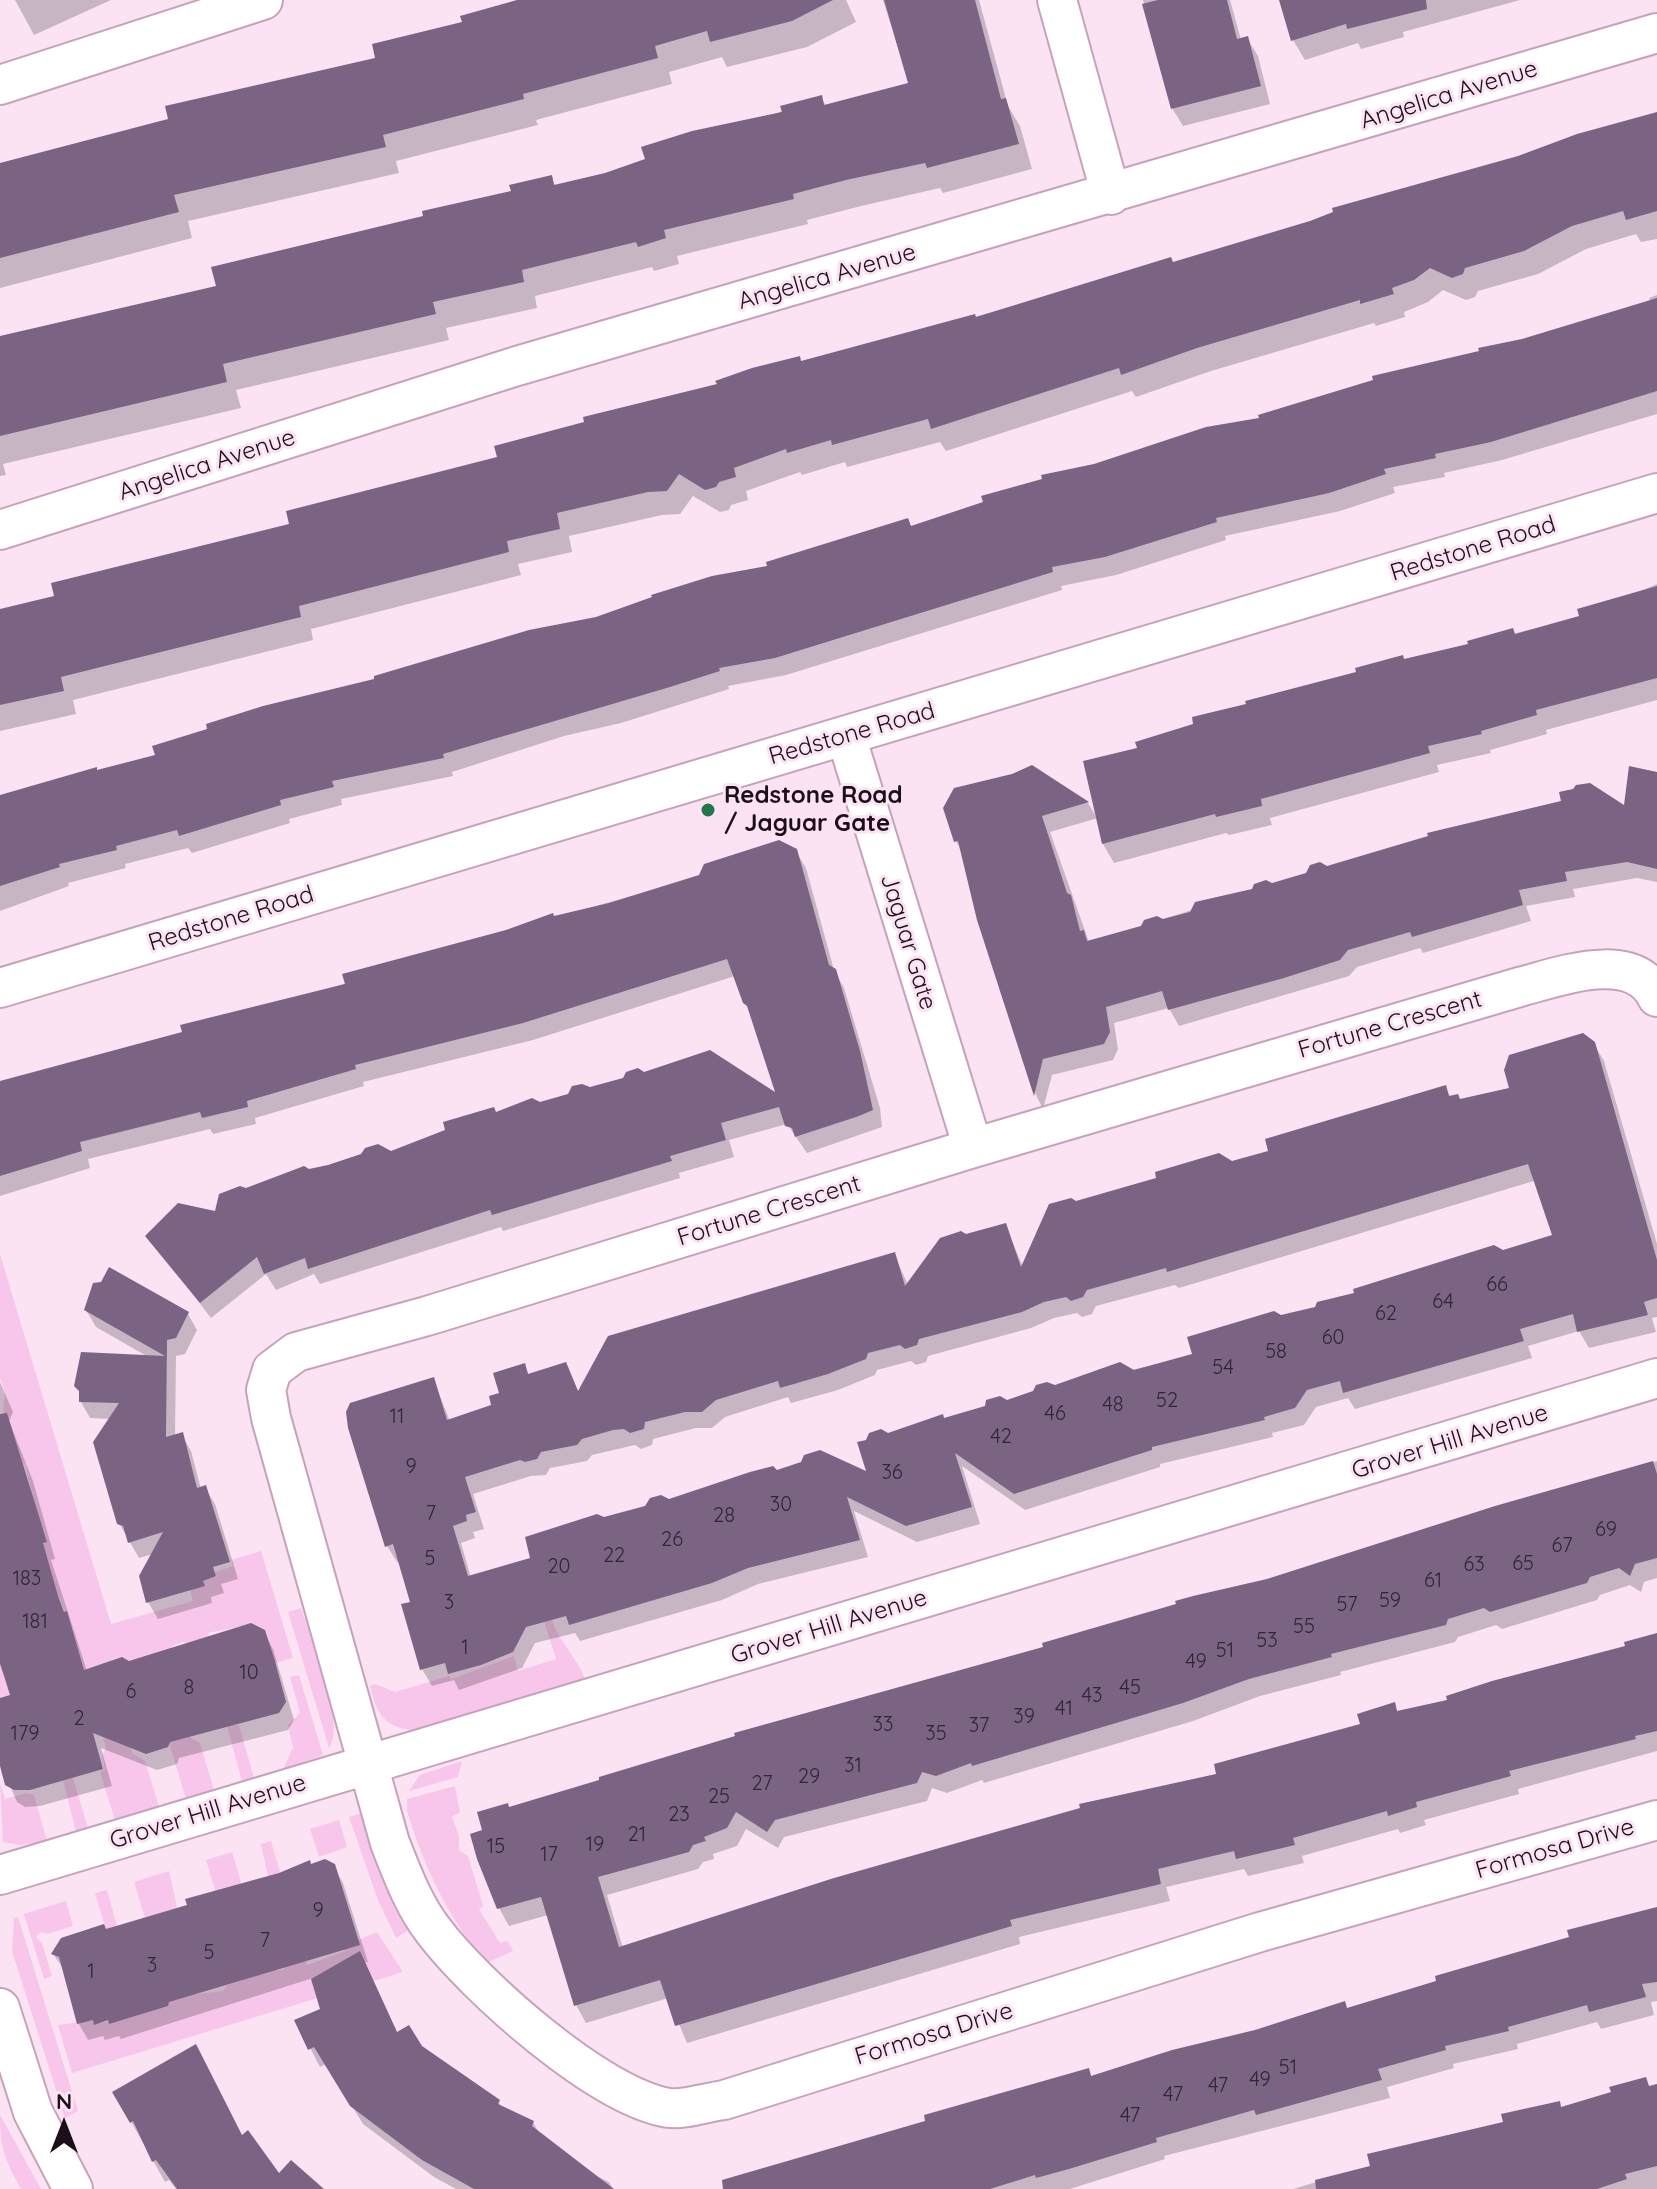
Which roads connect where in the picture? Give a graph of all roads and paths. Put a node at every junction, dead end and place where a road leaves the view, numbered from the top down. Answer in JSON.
{"nodes":[{"id":1,"x":263,"y":0,"type":"edge"},
{"id":2,"x":1057,"y":0,"type":"edge"},
{"id":3,"x":203,"y":9,"type":"edge"},
{"id":4,"x":1657,"y":33,"type":"edge"},
{"id":5,"x":0,"y":85,"type":"edge"},
{"id":6,"x":1111,"y":195,"type":"junction"},
{"id":7,"x":1657,"y":493,"type":"edge"},
{"id":8,"x":0,"y":530,"type":"edge"},
{"id":9,"x":846,"y":736,"type":"junction"},
{"id":10,"x":0,"y":988,"type":"edge"},
{"id":11,"x":1657,"y":997,"type":"edge"},
{"id":12,"x":973,"y":1148,"type":"junction"},
{"id":13,"x":1657,"y":1378,"type":"edge"},
{"id":14,"x":370,"y":1764,"type":"junction"},
{"id":15,"x":1657,"y":1820,"type":"edge"},
{"id":16,"x":0,"y":1875,"type":"edge"},
{"id":17,"x":0,"y":2008,"type":"edge"},
{"id":18,"x":7,"y":2062,"type":"edge"},
{"id":19,"x":73,"y":2189,"type":"edge"}],
"edges":[{"from":1,"to":3,"type":"street"},
{"from":2,"to":6,"type":"street"},
{"from":3,"to":5,"type":"street"},
{"from":4,"to":6,"type":"street","name":"Angelica Avenue"},
{"from":6,"to":8,"type":"street","name":"Angelica Avenue"},
{"from":7,"to":9,"type":"street","name":"Redstone Road"},
{"from":9,"to":10,"type":"street","name":"Redstone Road"},
{"from":9,"to":12,"type":"street","name":"Jaguar Gate"},
{"from":11,"to":12,"type":"street","name":"Fortune Crescent"},
{"from":12,"to":14,"type":"street","name":"Fortune Crescent"},
{"from":13,"to":14,"type":"street","name":"Grover Hill Avenue"},
{"from":14,"to":15,"type":"street","name":"Formosa Drive"},
{"from":14,"to":16,"type":"street","name":"Grover Hill Avenue"},
{"from":17,"to":18,"type":"street"},
{"from":18,"to":19,"type":"street"}]}
